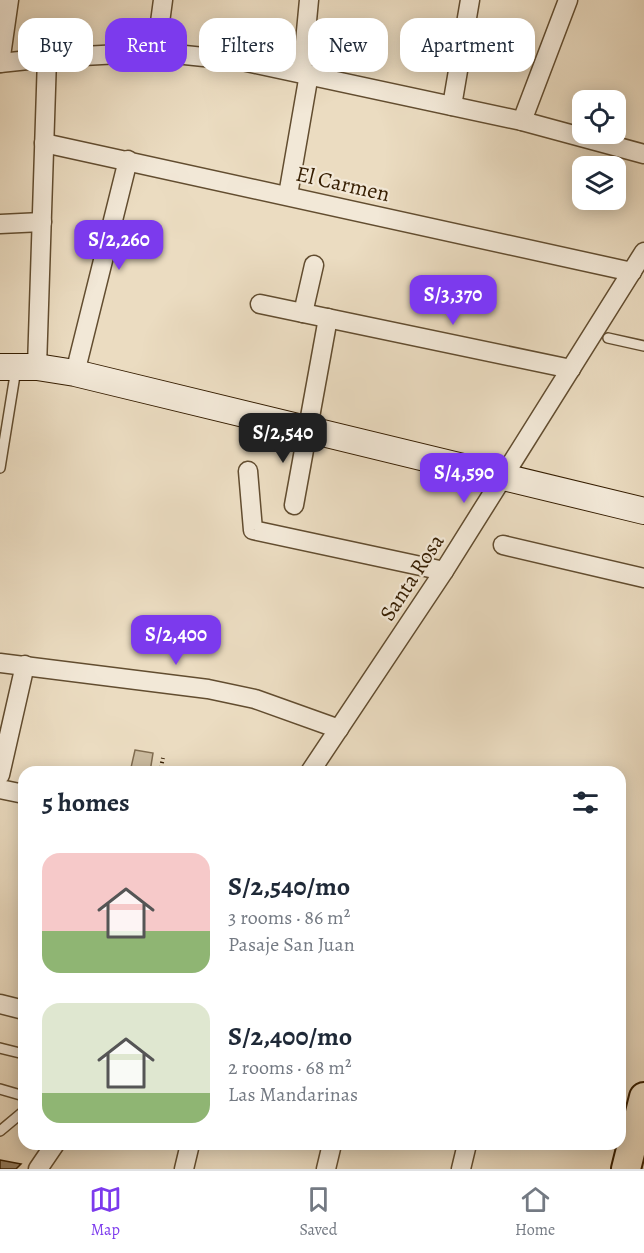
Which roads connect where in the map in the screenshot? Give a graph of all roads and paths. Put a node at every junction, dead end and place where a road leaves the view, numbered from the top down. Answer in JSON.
{"nodes":[{"id":1,"x":9,"y":0,"type":"edge"},
{"id":2,"x":163,"y":0,"type":"edge"},
{"id":3,"x":309,"y":0,"type":"edge"},
{"id":4,"x":470,"y":0,"type":"edge"},
{"id":5,"x":568,"y":0,"type":"edge"},
{"id":6,"x":161,"y":18,"type":"edge"},
{"id":7,"x":187,"y":55,"type":"edge"},
{"id":8,"x":18,"y":61,"type":"edge"},
{"id":9,"x":1,"y":63,"type":"edge"},
{"id":10,"x":46,"y":72,"type":"edge"},
{"id":11,"x":306,"y":74,"type":"junction"},
{"id":12,"x":452,"y":106,"type":"junction"},
{"id":13,"x":522,"y":122,"type":"junction"},
{"id":14,"x":44,"y":143,"type":"junction"},
{"id":15,"x":644,"y":154,"type":"edge"},
{"id":16,"x":128,"y":160,"type":"junction"},
{"id":17,"x":288,"y":195,"type":"junction"},
{"id":18,"x":42,"y":222,"type":"junction"},
{"id":19,"x":0,"y":224,"type":"edge"},
{"id":20,"x":644,"y":252,"type":"edge"},
{"id":21,"x":314,"y":265,"type":"dead end"},
{"id":22,"x":632,"y":272,"type":"junction"},
{"id":23,"x":260,"y":304,"type":"dead end"},
{"id":24,"x":303,"y":313,"type":"junction"},
{"id":25,"x":328,"y":318,"type":"junction"},
{"id":26,"x":608,"y":338,"type":"dead end"},
{"id":27,"x":644,"y":346,"type":"edge"},
{"id":28,"x":18,"y":367,"type":"edge"},
{"id":29,"x":571,"y":369,"type":"junction"},
{"id":30,"x":75,"y":373,"type":"junction"},
{"id":31,"x":4,"y":415,"type":"edge"},
{"id":32,"x":307,"y":429,"type":"junction"},
{"id":33,"x":0,"y":468,"type":"edge"},
{"id":34,"x":248,"y":471,"type":"dead end"},
{"id":35,"x":504,"y":476,"type":"junction"},
{"id":36,"x":294,"y":505,"type":"dead end"},
{"id":37,"x":644,"y":511,"type":"edge"},
{"id":38,"x":503,"y":545,"type":"dead end"},
{"id":39,"x":444,"y":571,"type":"junction"},
{"id":40,"x":644,"y":578,"type":"edge"},
{"id":41,"x":0,"y":663,"type":"edge"},
{"id":42,"x":25,"y":665,"type":"junction"},
{"id":43,"x":339,"y":729,"type":"junction"},
{"id":44,"x":4,"y":742,"type":"edge"},
{"id":45,"x":163,"y":758,"type":"dead end"},
{"id":46,"x":161,"y":766,"type":"edge"},
{"id":47,"x":314,"y":766,"type":"edge"},
{"id":48,"x":0,"y":774,"type":"edge"},
{"id":49,"x":0,"y":789,"type":"edge"},
{"id":50,"x":18,"y":793,"type":"edge"},
{"id":51,"x":0,"y":1004,"type":"edge"},
{"id":52,"x":18,"y":1008,"type":"edge"},
{"id":53,"x":0,"y":1048,"type":"edge"},
{"id":54,"x":18,"y":1052,"type":"edge"},
{"id":55,"x":0,"y":1089,"type":"edge"},
{"id":56,"x":18,"y":1094,"type":"edge"},
{"id":57,"x":644,"y":1097,"type":"edge"},
{"id":58,"x":18,"y":1116,"type":"edge"},
{"id":59,"x":0,"y":1131,"type":"edge"},
{"id":60,"x":51,"y":1150,"type":"edge"},
{"id":61,"x":189,"y":1150,"type":"edge"},
{"id":62,"x":331,"y":1150,"type":"edge"},
{"id":63,"x":466,"y":1150,"type":"edge"},
{"id":64,"x":38,"y":1169,"type":"edge"},
{"id":65,"x":184,"y":1169,"type":"edge"},
{"id":66,"x":326,"y":1169,"type":"edge"},
{"id":67,"x":461,"y":1169,"type":"edge"},
{"id":68,"x":626,"y":1169,"type":"edge"}],
"edges":[{"from":1,"to":9,"type":"street"},
{"from":2,"to":6,"type":"street"},
{"from":3,"to":11,"type":"street"},
{"from":4,"to":12,"type":"street"},
{"from":5,"to":13,"type":"street"},
{"from":7,"to":11,"type":"street"},
{"from":8,"to":9,"type":"street"},
{"from":10,"to":14,"type":"street"},
{"from":11,"to":12,"type":"street"},
{"from":11,"to":17,"type":"street"},
{"from":12,"to":13,"type":"street"},
{"from":13,"to":15,"type":"street"},
{"from":14,"to":16,"type":"street","name":"El Carmen"},
{"from":14,"to":18,"type":"street"},
{"from":16,"to":17,"type":"street","name":"El Carmen"},
{"from":16,"to":30,"type":"street"},
{"from":17,"to":22,"type":"street","name":"El Carmen"},
{"from":18,"to":19,"type":"street"},
{"from":18,"to":28,"type":"street"},
{"from":20,"to":22,"type":"street","name":"Santa Rosa"},
{"from":21,"to":24,"type":"street"},
{"from":22,"to":29,"type":"street","name":"Santa Rosa"},
{"from":23,"to":24,"type":"street"},
{"from":24,"to":25,"type":"street"},
{"from":25,"to":29,"type":"street"},
{"from":25,"to":32,"type":"street"},
{"from":26,"to":27,"type":"lane"},
{"from":28,"to":30,"type":"street"},
{"from":28,"to":31,"type":"lane"},
{"from":29,"to":35,"type":"street","name":"Santa Rosa"},
{"from":30,"to":32,"type":"street"},
{"from":31,"to":33,"type":"lane"},
{"from":32,"to":35,"type":"street"},
{"from":32,"to":36,"type":"street"},
{"from":34,"to":39,"type":"street"},
{"from":35,"to":37,"type":"street"},
{"from":35,"to":39,"type":"street","name":"Santa Rosa"},
{"from":38,"to":40,"type":"street"},
{"from":39,"to":43,"type":"street","name":"Santa Rosa"},
{"from":41,"to":42,"type":"street"},
{"from":42,"to":43,"type":"street"},
{"from":42,"to":44,"type":"street"},
{"from":43,"to":47,"type":"street","name":"Santa Rosa"},
{"from":44,"to":48,"type":"street"},
{"from":45,"to":46,"type":"path"},
{"from":49,"to":50,"type":"street"},
{"from":51,"to":52,"type":"street"},
{"from":53,"to":54,"type":"lane"},
{"from":55,"to":56,"type":"lane"},
{"from":57,"to":68,"type":"main road"},
{"from":58,"to":59,"type":"lane"},
{"from":60,"to":64,"type":"street"},
{"from":61,"to":65,"type":"street"},
{"from":62,"to":66,"type":"street"},
{"from":63,"to":67,"type":"street"}]}
